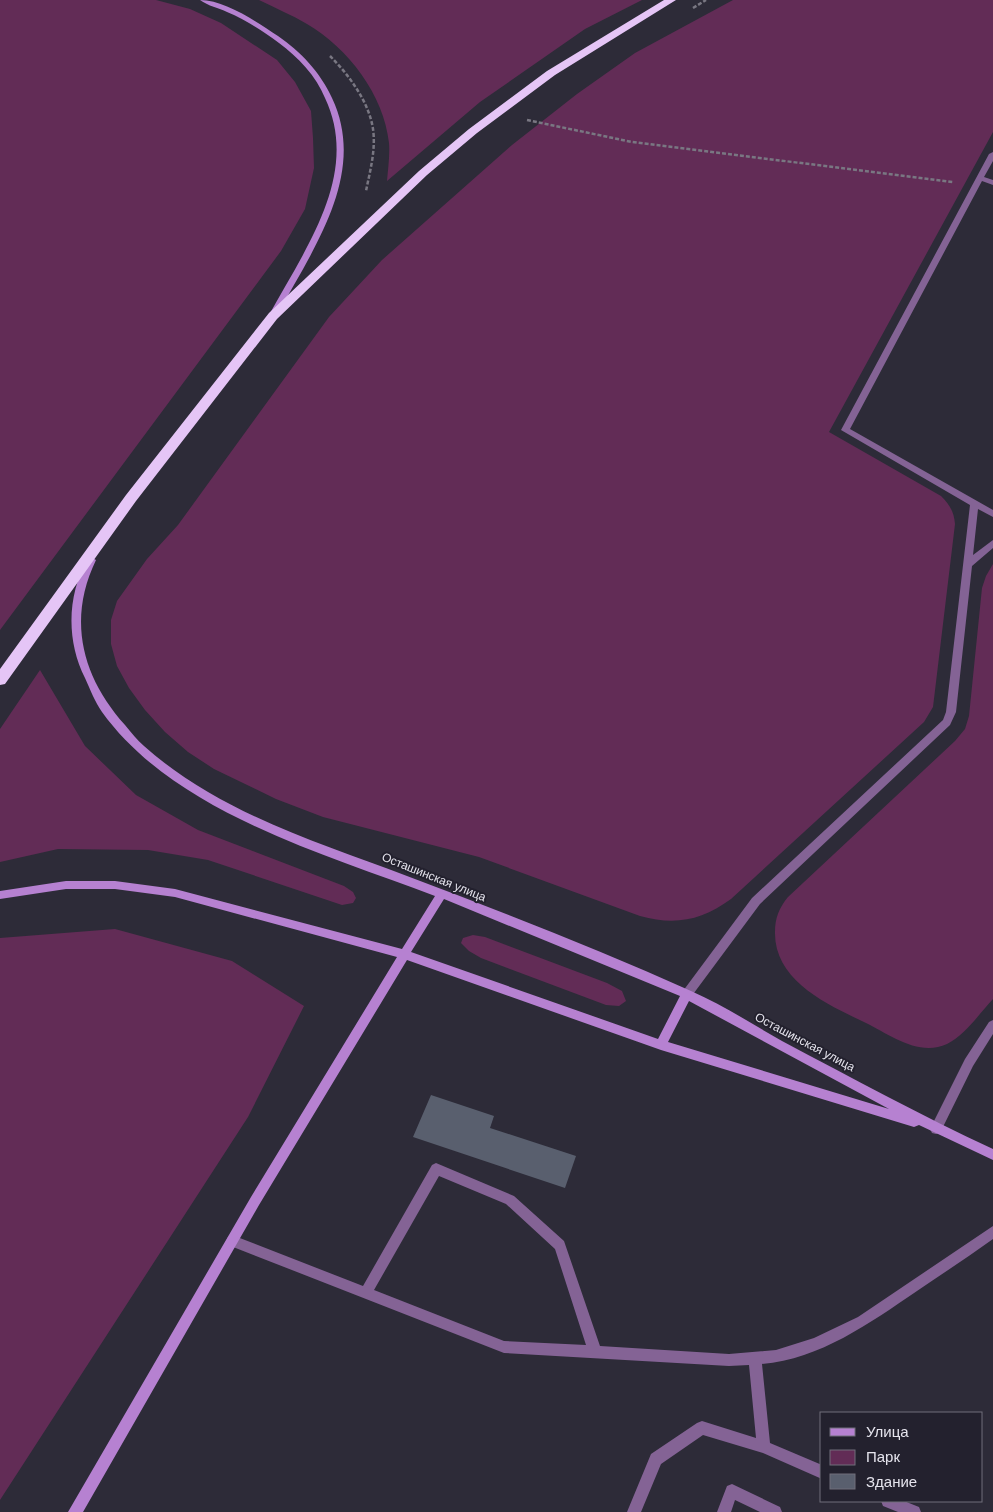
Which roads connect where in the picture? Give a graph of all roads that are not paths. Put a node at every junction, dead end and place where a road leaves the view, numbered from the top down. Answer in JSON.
{"nodes":[{"id":1,"x":203,"y":0,"type":"edge"},
{"id":2,"x":671,"y":0,"type":"edge"},
{"id":3,"x":993,"y":154,"type":"edge"},
{"id":4,"x":980,"y":178,"type":"junction"},
{"id":5,"x":993,"y":182,"type":"edge"},
{"id":6,"x":273,"y":316,"type":"junction"},
{"id":7,"x":974,"y":504,"type":"junction"},
{"id":8,"x":993,"y":514,"type":"edge"},
{"id":9,"x":104,"y":535,"type":"junction"},
{"id":10,"x":993,"y":543,"type":"edge"},
{"id":11,"x":967,"y":565,"type":"junction"},
{"id":12,"x":0,"y":680,"type":"edge"},
{"id":13,"x":442,"y":894,"type":"junction"},
{"id":14,"x":0,"y":896,"type":"edge"},
{"id":15,"x":404,"y":954,"type":"junction"},
{"id":16,"x":687,"y":994,"type":"junction"},
{"id":17,"x":993,"y":1025,"type":"edge"},
{"id":18,"x":661,"y":1045,"type":"junction"},
{"id":19,"x":936,"y":1129,"type":"junction"},
{"id":20,"x":993,"y":1155,"type":"edge"},
{"id":21,"x":993,"y":1232,"type":"edge"},
{"id":22,"x":232,"y":1241,"type":"junction"},
{"id":23,"x":366,"y":1293,"type":"junction"},
{"id":24,"x":595,"y":1352,"type":"junction"},
{"id":25,"x":755,"y":1358,"type":"junction"},
{"id":26,"x":764,"y":1447,"type":"junction"},
{"id":27,"x":820,"y":1471,"type":"edge"},
{"id":28,"x":890,"y":1502,"type":"edge"},
{"id":29,"x":75,"y":1512,"type":"edge"},
{"id":30,"x":634,"y":1512,"type":"edge"},
{"id":31,"x":724,"y":1512,"type":"edge"},
{"id":32,"x":775,"y":1512,"type":"edge"},
{"id":33,"x":914,"y":1512,"type":"edge"}],
"edges":[{"from":1,"to":6,"type":"street"},
{"from":2,"to":6,"type":"highway"},
{"from":3,"to":4,"type":"lane"},
{"from":4,"to":5,"type":"lane"},
{"from":4,"to":7,"type":"lane"},
{"from":6,"to":9,"type":"highway"},
{"from":7,"to":8,"type":"lane"},
{"from":7,"to":11,"type":"lane"},
{"from":9,"to":12,"type":"highway"},
{"from":9,"to":13,"type":"street","name":"Осташинская улица"},
{"from":10,"to":11,"type":"lane"},
{"from":11,"to":16,"type":"lane"},
{"from":13,"to":15,"type":"street"},
{"from":13,"to":16,"type":"street","name":"Осташинская улица"},
{"from":14,"to":15,"type":"street","name":"Осташинская улица"},
{"from":15,"to":18,"type":"street","name":"Осташинская улица"},
{"from":15,"to":22,"type":"street"},
{"from":16,"to":18,"type":"street"},
{"from":16,"to":19,"type":"street","name":"Осташинская улица"},
{"from":17,"to":19,"type":"lane"},
{"from":18,"to":19,"type":"street","name":"Осташинская улица"},
{"from":19,"to":20,"type":"street","name":"Осташинская улица"},
{"from":21,"to":25,"type":"lane"},
{"from":22,"to":23,"type":"lane"},
{"from":22,"to":29,"type":"street"},
{"from":23,"to":24,"type":"lane"},
{"from":23,"to":24,"type":"lane"},
{"from":24,"to":25,"type":"lane"},
{"from":25,"to":26,"type":"lane"},
{"from":26,"to":27,"type":"lane"},
{"from":26,"to":30,"type":"lane"},
{"from":28,"to":33,"type":"lane"},
{"from":31,"to":32,"type":"lane"}]}
